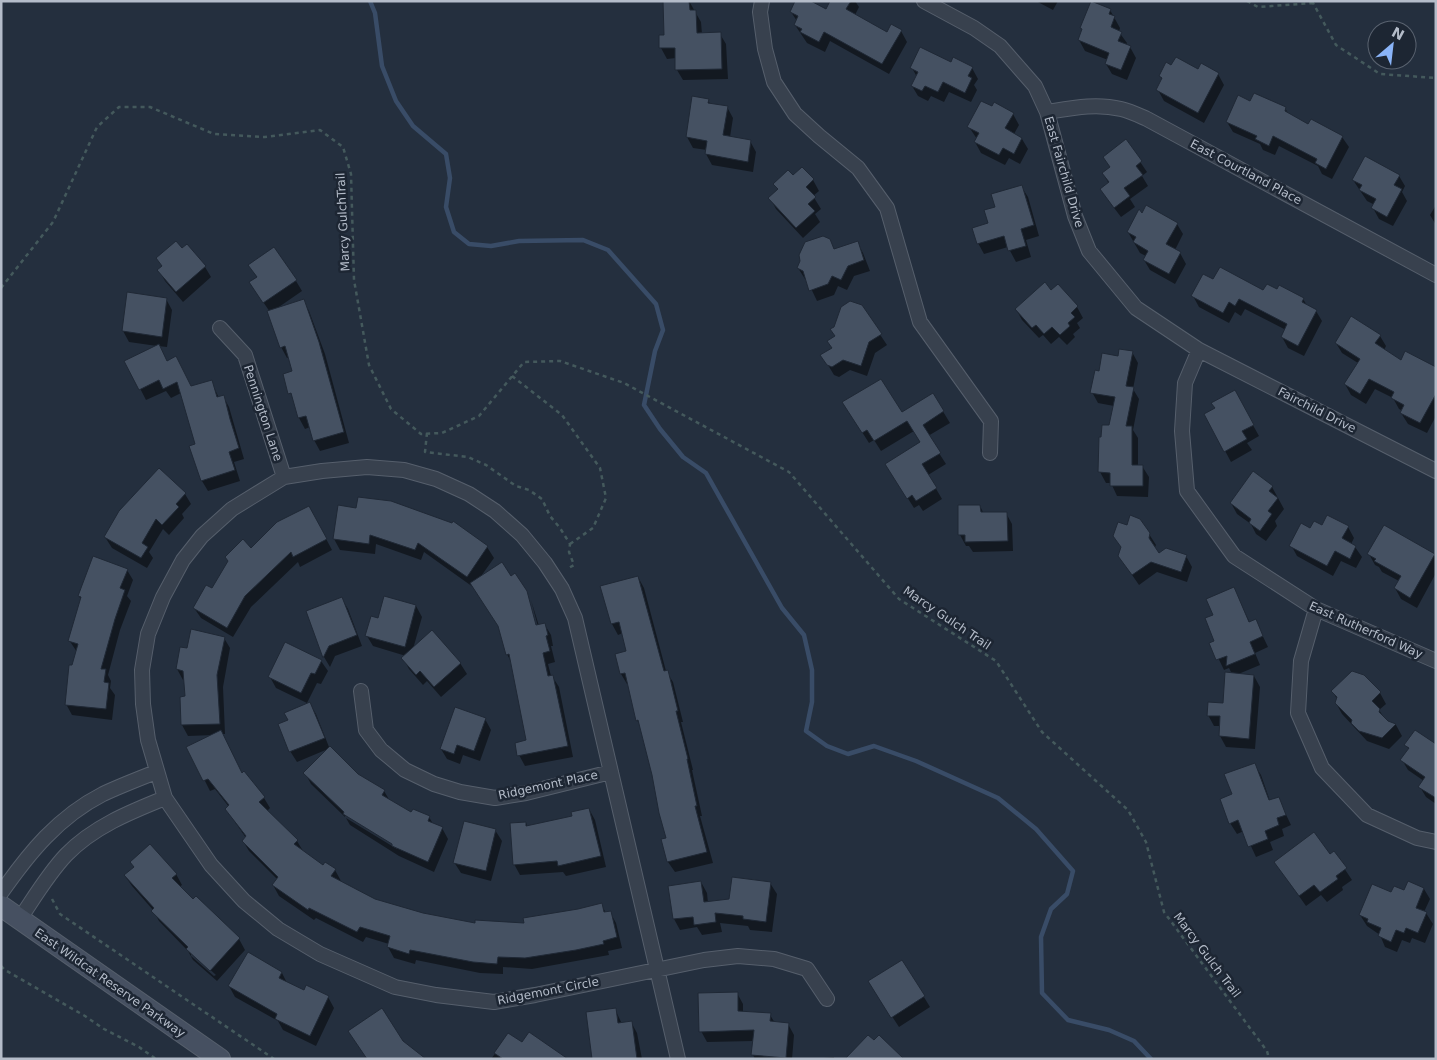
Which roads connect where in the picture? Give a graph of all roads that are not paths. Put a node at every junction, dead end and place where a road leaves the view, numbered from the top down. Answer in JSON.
{"nodes":[{"id":1,"x":762,"y":1,"type":"edge"},
{"id":2,"x":924,"y":1,"type":"edge"},
{"id":3,"x":1047,"y":112,"type":"junction"},
{"id":4,"x":1436,"y":274,"type":"edge"},
{"id":5,"x":220,"y":328,"type":"dead end"},
{"id":6,"x":1199,"y":350,"type":"junction"},
{"id":7,"x":990,"y":453,"type":"dead end"},
{"id":8,"x":1436,"y":471,"type":"edge"},
{"id":9,"x":284,"y":477,"type":"junction"},
{"id":10,"x":1316,"y":609,"type":"junction"},
{"id":11,"x":1436,"y":661,"type":"edge"},
{"id":12,"x":361,"y":692,"type":"dead end"},
{"id":13,"x":156,"y":772,"type":"junction"},
{"id":14,"x":611,"y":772,"type":"junction"},
{"id":15,"x":165,"y":798,"type":"junction"},
{"id":16,"x":1436,"y":842,"type":"edge"},
{"id":17,"x":1,"y":893,"type":"edge"},
{"id":18,"x":1,"y":906,"type":"edge"},
{"id":19,"x":20,"y":920,"type":"junction"},
{"id":20,"x":657,"y":969,"type":"junction"},
{"id":21,"x":827,"y":999,"type":"dead end"},
{"id":22,"x":220,"y":1059,"type":"edge"},
{"id":23,"x":678,"y":1059,"type":"edge"}],
"edges":[{"from":1,"to":7,"type":"street"},
{"from":2,"to":3,"type":"street","name":"East Fairchild Drive"},
{"from":3,"to":4,"type":"street","name":"East Courtland Place"},
{"from":3,"to":6,"type":"street","name":"East Fairchild Drive"},
{"from":5,"to":9,"type":"street","name":"Pennington Lane"},
{"from":6,"to":8,"type":"street","name":"Fairchild Drive"},
{"from":6,"to":10,"type":"street","name":"East Rutherford Way"},
{"from":9,"to":13,"type":"street","name":"Ridgemont Circle"},
{"from":9,"to":14,"type":"street","name":"Ridgemont Circle"},
{"from":10,"to":11,"type":"street","name":"East Rutherford Way"},
{"from":10,"to":16,"type":"street"},
{"from":12,"to":14,"type":"street","name":"Ridgemont Place"},
{"from":13,"to":15,"type":"street","name":"Ridgemont Circle"},
{"from":13,"to":17,"type":"street"},
{"from":14,"to":20,"type":"street","name":"Ridgemont Circle"},
{"from":15,"to":19,"type":"street"},
{"from":15,"to":20,"type":"street","name":"Ridgemont Circle"},
{"from":18,"to":19,"type":"main road","name":"East Wildcat Reserve Parkway"},
{"from":19,"to":22,"type":"main road","name":"East Wildcat Reserve Parkway"},
{"from":20,"to":21,"type":"street"},
{"from":20,"to":23,"type":"street"}]}
